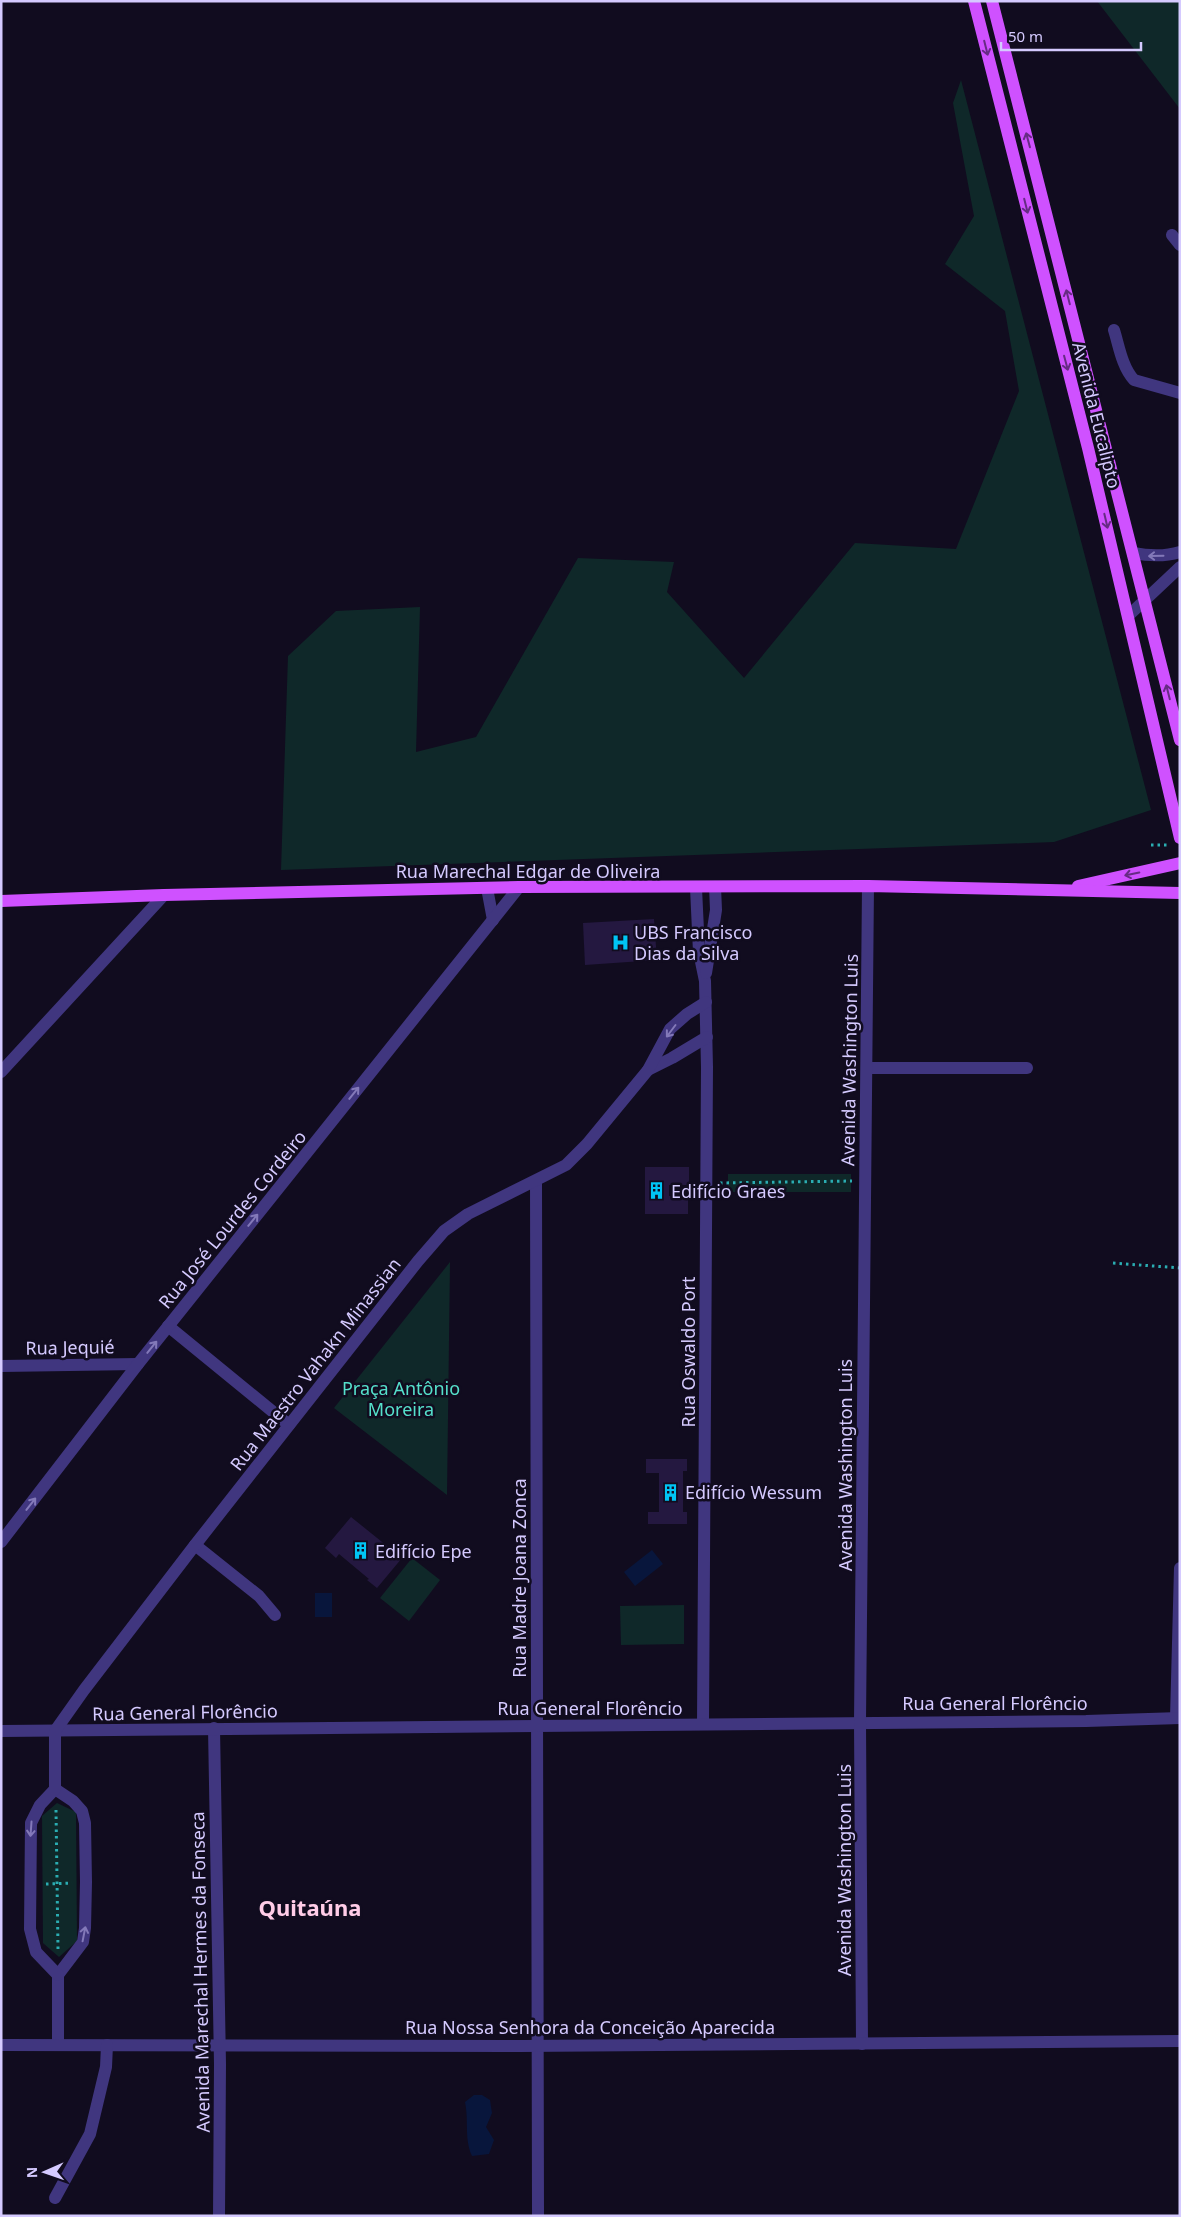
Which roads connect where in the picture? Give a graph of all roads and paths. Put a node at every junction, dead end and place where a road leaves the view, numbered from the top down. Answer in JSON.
{"nodes":[{"id":1,"x":974,"y":1,"type":"edge"},
{"id":2,"x":992,"y":1,"type":"edge"},
{"id":3,"x":1114,"y":330,"type":"dead end"},
{"id":4,"x":1180,"y":393,"type":"edge"},
{"id":5,"x":1180,"y":552,"type":"edge"},
{"id":6,"x":1132,"y":553,"type":"junction"},
{"id":7,"x":1180,"y":567,"type":"edge"},
{"id":8,"x":1145,"y":601,"type":"junction"},
{"id":9,"x":1128,"y":616,"type":"junction"},
{"id":10,"x":1180,"y":740,"type":"edge"},
{"id":11,"x":1180,"y":838,"type":"edge"},
{"id":12,"x":1180,"y":864,"type":"edge"},
{"id":13,"x":868,"y":886,"type":"junction"},
{"id":14,"x":715,"y":887,"type":"junction"},
{"id":15,"x":487,"y":888,"type":"junction"},
{"id":16,"x":519,"y":888,"type":"junction"},
{"id":17,"x":696,"y":888,"type":"junction"},
{"id":18,"x":1056,"y":890,"type":"junction"},
{"id":19,"x":1180,"y":893,"type":"edge"},
{"id":20,"x":164,"y":895,"type":"junction"},
{"id":21,"x":1,"y":901,"type":"edge"},
{"id":22,"x":493,"y":920,"type":"junction"},
{"id":23,"x":705,"y":981,"type":"junction"},
{"id":24,"x":706,"y":1002,"type":"junction"},
{"id":25,"x":707,"y":1037,"type":"junction"},
{"id":26,"x":867,"y":1068,"type":"junction"},
{"id":27,"x":1027,"y":1068,"type":"dead end"},
{"id":28,"x":648,"y":1070,"type":"junction"},
{"id":29,"x":1,"y":1072,"type":"edge"},
{"id":30,"x":865,"y":1180,"type":"junction"},
{"id":31,"x":536,"y":1181,"type":"junction"},
{"id":32,"x":707,"y":1184,"type":"junction"},
{"id":33,"x":1113,"y":1263,"type":"dead end"},
{"id":34,"x":1180,"y":1268,"type":"edge"},
{"id":35,"x":168,"y":1326,"type":"junction"},
{"id":36,"x":138,"y":1364,"type":"junction"},
{"id":37,"x":1,"y":1366,"type":"edge"},
{"id":38,"x":289,"y":1425,"type":"junction"},
{"id":39,"x":1,"y":1542,"type":"edge"},
{"id":40,"x":195,"y":1545,"type":"junction"},
{"id":41,"x":1180,"y":1568,"type":"edge"},
{"id":42,"x":275,"y":1615,"type":"dead end"},
{"id":43,"x":1178,"y":1718,"type":"edge"},
{"id":44,"x":860,"y":1722,"type":"junction"},
{"id":45,"x":703,"y":1724,"type":"junction"},
{"id":46,"x":536,"y":1725,"type":"junction"},
{"id":47,"x":214,"y":1728,"type":"junction"},
{"id":48,"x":1,"y":1731,"type":"edge"},
{"id":49,"x":55,"y":1731,"type":"junction"},
{"id":50,"x":55,"y":1788,"type":"junction"},
{"id":51,"x":86,"y":1882,"type":"junction"},
{"id":52,"x":30,"y":1884,"type":"junction"},
{"id":53,"x":57,"y":1884,"type":"junction"},
{"id":54,"x":58,"y":1974,"type":"junction"},
{"id":55,"x":1180,"y":2041,"type":"edge"},
{"id":56,"x":862,"y":2044,"type":"junction"},
{"id":57,"x":1,"y":2045,"type":"edge"},
{"id":58,"x":58,"y":2045,"type":"junction"},
{"id":59,"x":107,"y":2045,"type":"junction"},
{"id":60,"x":219,"y":2045,"type":"junction"},
{"id":61,"x":537,"y":2046,"type":"junction"},
{"id":62,"x":56,"y":2198,"type":"dead end"},
{"id":63,"x":219,"y":2216,"type":"edge"},
{"id":64,"x":538,"y":2216,"type":"edge"}],
"edges":[{"from":1,"to":9,"type":"main road","name":"Avenida Eucalipto","one_way":true},
{"from":6,"to":2,"type":"main road","name":"Avenida Eucalipto","one_way":true},
{"from":3,"to":4,"type":"street"},
{"from":5,"to":6,"type":"street","one_way":true},
{"from":6,"to":8,"type":"main road","name":"Avenida Eucalipto"},
{"from":7,"to":8,"type":"street"},
{"from":8,"to":9,"type":"street"},
{"from":10,"to":8,"type":"main road","name":"Avenida Eucalipto","one_way":true},
{"from":9,"to":11,"type":"main road","name":"Avenida Eucalipto"},
{"from":12,"to":18,"type":"main road","name":"Rua Marechal Edgar de Oliveira","one_way":true},
{"from":13,"to":14,"type":"main road","name":"Rua Marechal Edgar de Oliveira"},
{"from":13,"to":18,"type":"main road","name":"Rua Marechal Edgar de Oliveira"},
{"from":13,"to":26,"type":"street","name":"Avenida Washington Luis"},
{"from":14,"to":17,"type":"main road","name":"Rua Marechal Edgar de Oliveira"},
{"from":14,"to":23,"type":"street","name":"Rua Oswaldo Port"},
{"from":15,"to":16,"type":"main road","name":"Rua Marechal Edgar de Oliveira"},
{"from":15,"to":20,"type":"main road","name":"Rua Marechal Edgar de Oliveira"},
{"from":15,"to":22,"type":"street"},
{"from":16,"to":17,"type":"main road","name":"Rua Marechal Edgar de Oliveira"},
{"from":16,"to":22,"type":"street","name":"Rua José Lourdes Cordeiro"},
{"from":17,"to":23,"type":"street","name":"Rua Oswaldo Port"},
{"from":18,"to":19,"type":"main road","name":"Rua Marechal Edgar de Oliveira"},
{"from":20,"to":21,"type":"main road","name":"Rua Marechal Edgar de Oliveira"},
{"from":20,"to":29,"type":"street"},
{"from":35,"to":22,"type":"street","name":"Rua José Lourdes Cordeiro","one_way":true},
{"from":23,"to":24,"type":"street","name":"Rua Oswaldo Port"},
{"from":24,"to":25,"type":"street","name":"Rua Oswaldo Port"},
{"from":24,"to":28,"type":"street","name":"Rua Maestro Vahakn Minassian","one_way":true},
{"from":25,"to":28,"type":"street","name":"Rua Maestro Vahakn Minassian"},
{"from":25,"to":32,"type":"street","name":"Rua Oswaldo Port"},
{"from":26,"to":27,"type":"street"},
{"from":26,"to":30,"type":"street","name":"Avenida Washington Luis"},
{"from":28,"to":31,"type":"street","name":"Rua Maestro Vahakn Minassian"},
{"from":30,"to":32,"type":"path"},
{"from":30,"to":44,"type":"street","name":"Avenida Washington Luis"},
{"from":31,"to":38,"type":"street","name":"Rua Maestro Vahakn Minassian"},
{"from":31,"to":46,"type":"street","name":"Rua Madre Joana Zonca"},
{"from":32,"to":45,"type":"street","name":"Rua Oswaldo Port"},
{"from":33,"to":34,"type":"path"},
{"from":36,"to":35,"type":"street","name":"Rua José Lourdes Cordeiro","one_way":true},
{"from":35,"to":38,"type":"street"},
{"from":36,"to":37,"type":"street","name":"Rua Jequié"},
{"from":39,"to":36,"type":"street","name":"Rua José Lourdes Cordeiro","one_way":true},
{"from":38,"to":40,"type":"street","name":"Rua Maestro Vahakn Minassian"},
{"from":40,"to":42,"type":"street"},
{"from":40,"to":49,"type":"street","name":"Rua Maestro Vahakn Minassian"},
{"from":41,"to":43,"type":"street"},
{"from":43,"to":44,"type":"street","name":"Rua General Florêncio"},
{"from":44,"to":45,"type":"street","name":"Rua General Florêncio"},
{"from":44,"to":56,"type":"street","name":"Avenida Washington Luis"},
{"from":45,"to":46,"type":"street","name":"Rua General Florêncio"},
{"from":46,"to":47,"type":"street","name":"Rua General Florêncio"},
{"from":46,"to":61,"type":"street","name":"Rua Madre Joana Zonca"},
{"from":47,"to":49,"type":"street","name":"Rua General Florêncio"},
{"from":47,"to":60,"type":"street","name":"Avenida Marechal Hermes da Fonseca"},
{"from":48,"to":49,"type":"street","name":"Rua General Florêncio"},
{"from":49,"to":50,"type":"street"},
{"from":50,"to":51,"type":"street"},
{"from":50,"to":52,"type":"street","one_way":true},
{"from":50,"to":53,"type":"path"},
{"from":51,"to":53,"type":"path"},
{"from":54,"to":51,"type":"street","one_way":true},
{"from":52,"to":53,"type":"path"},
{"from":52,"to":54,"type":"street"},
{"from":53,"to":54,"type":"path"},
{"from":54,"to":58,"type":"street"},
{"from":55,"to":56,"type":"street","name":"Rua Nossa Senhora da Conceição Aparecida"},
{"from":56,"to":61,"type":"street","name":"Rua Nossa Senhora da Conceição Aparecida"},
{"from":57,"to":58,"type":"street","name":"Rua Nossa Senhora da Conceição Aparecida"},
{"from":58,"to":59,"type":"street","name":"Rua Nossa Senhora da Conceição Aparecida"},
{"from":59,"to":60,"type":"street","name":"Rua Nossa Senhora da Conceição Aparecida"},
{"from":59,"to":62,"type":"street"},
{"from":60,"to":61,"type":"street","name":"Rua Nossa Senhora da Conceição Aparecida"},
{"from":60,"to":63,"type":"street","name":"Avenida Marechal Hermes da Fonseca"},
{"from":61,"to":64,"type":"street","name":"Rua Madre Joana Zonca"}]}
